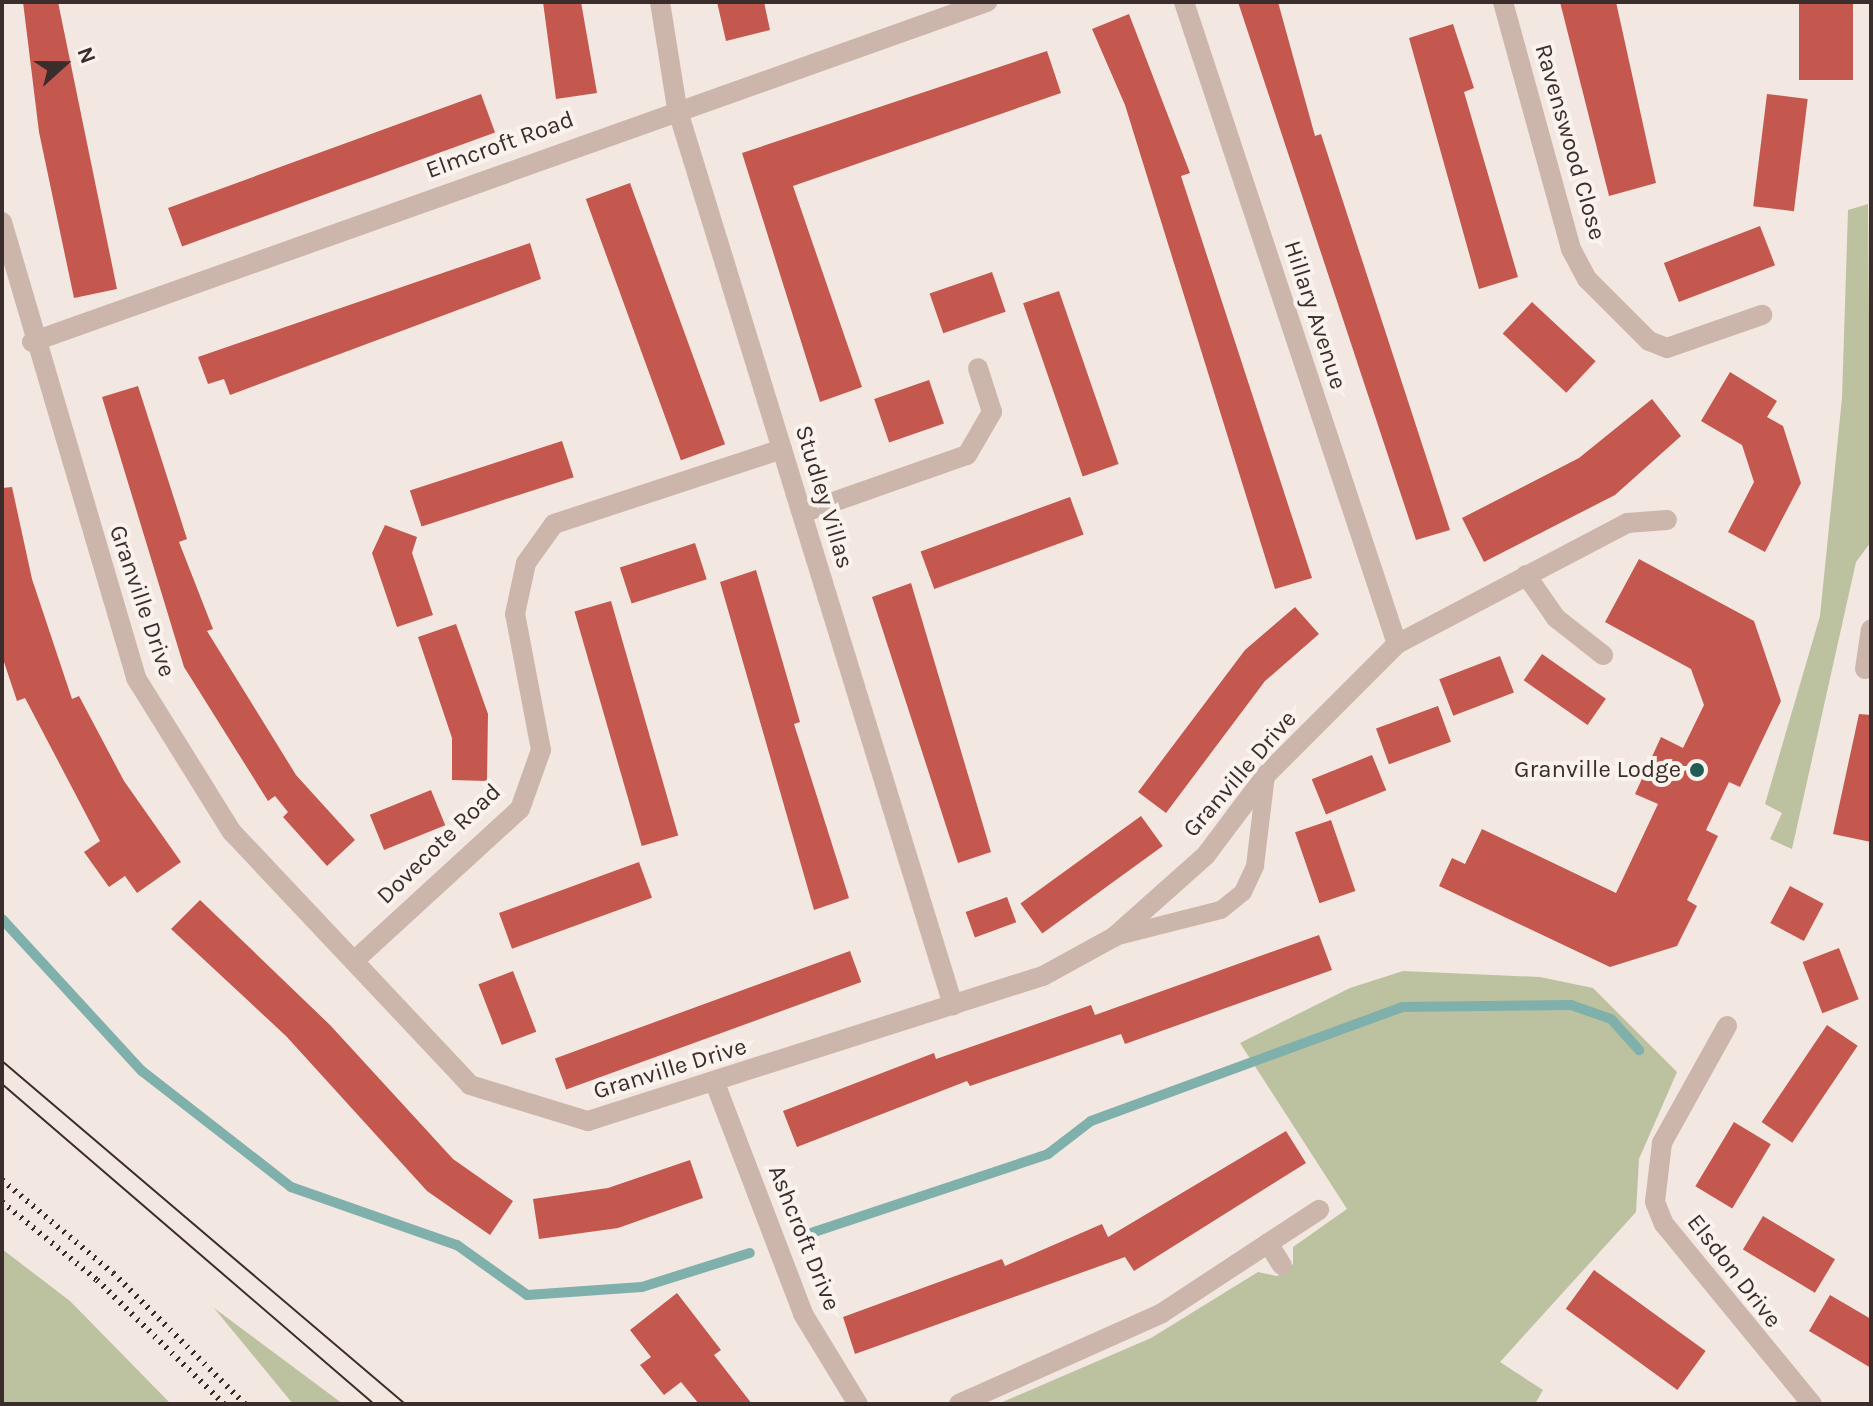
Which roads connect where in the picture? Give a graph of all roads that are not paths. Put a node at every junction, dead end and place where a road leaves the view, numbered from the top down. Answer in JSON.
{"nodes":[{"id":1,"x":660,"y":2,"type":"edge"},
{"id":2,"x":987,"y":2,"type":"edge"},
{"id":3,"x":1184,"y":2,"type":"edge"},
{"id":4,"x":1503,"y":2,"type":"edge"},
{"id":5,"x":677,"y":108,"type":"junction"},
{"id":6,"x":2,"y":222,"type":"edge"},
{"id":7,"x":1762,"y":315,"type":"dead end"},
{"id":8,"x":32,"y":342,"type":"junction"},
{"id":9,"x":978,"y":368,"type":"dead end"},
{"id":10,"x":782,"y":449,"type":"junction"},
{"id":11,"x":802,"y":513,"type":"junction"},
{"id":12,"x":1667,"y":520,"type":"dead end"},
{"id":13,"x":1526,"y":575,"type":"junction"},
{"id":14,"x":1871,"y":629,"type":"edge"},
{"id":15,"x":1397,"y":644,"type":"junction"},
{"id":16,"x":1603,"y":655,"type":"dead end"},
{"id":17,"x":1865,"y":669,"type":"dead end"},
{"id":18,"x":1266,"y":775,"type":"junction"},
{"id":19,"x":1114,"y":937,"type":"junction"},
{"id":20,"x":354,"y":961,"type":"junction"},
{"id":21,"x":953,"y":1005,"type":"junction"},
{"id":22,"x":1727,"y":1026,"type":"dead end"},
{"id":23,"x":715,"y":1083,"type":"junction"},
{"id":24,"x":1319,"y":1210,"type":"dead end"},
{"id":25,"x":1268,"y":1243,"type":"junction"},
{"id":26,"x":1282,"y":1265,"type":"dead end"},
{"id":27,"x":858,"y":1404,"type":"edge"},
{"id":28,"x":959,"y":1404,"type":"edge"},
{"id":29,"x":1812,"y":1404,"type":"edge"}],
"edges":[{"from":1,"to":5,"type":"street","name":"Studley Villas"},
{"from":2,"to":5,"type":"street","name":"Elmcroft Road"},
{"from":3,"to":15,"type":"street","name":"Hillary Avenue"},
{"from":4,"to":7,"type":"street","name":"Ravenswood Close"},
{"from":5,"to":8,"type":"street","name":"Elmcroft Road"},
{"from":5,"to":10,"type":"street","name":"Studley Villas"},
{"from":6,"to":8,"type":"street","name":"Granville Drive"},
{"from":8,"to":20,"type":"street","name":"Granville Drive"},
{"from":9,"to":11,"type":"street","name":"Studley Villas"},
{"from":10,"to":11,"type":"street","name":"Studley Villas"},
{"from":10,"to":20,"type":"street","name":"Dovecote Road"},
{"from":11,"to":21,"type":"street","name":"Studley Villas"},
{"from":12,"to":13,"type":"street","name":"Granville Drive"},
{"from":13,"to":15,"type":"street","name":"Granville Drive"},
{"from":13,"to":16,"type":"street"},
{"from":14,"to":17,"type":"street"},
{"from":15,"to":18,"type":"street","name":"Granville Drive"},
{"from":18,"to":19,"type":"street","name":"Granville Drive"},
{"from":18,"to":19,"type":"lane"},
{"from":19,"to":21,"type":"street","name":"Granville Drive"},
{"from":20,"to":23,"type":"street","name":"Granville Drive"},
{"from":21,"to":23,"type":"street","name":"Granville Drive"},
{"from":22,"to":29,"type":"street","name":"Elsdon Drive"},
{"from":23,"to":27,"type":"street","name":"Ashcroft Drive"},
{"from":24,"to":25,"type":"street"},
{"from":25,"to":26,"type":"street"},
{"from":25,"to":28,"type":"street"}]}
